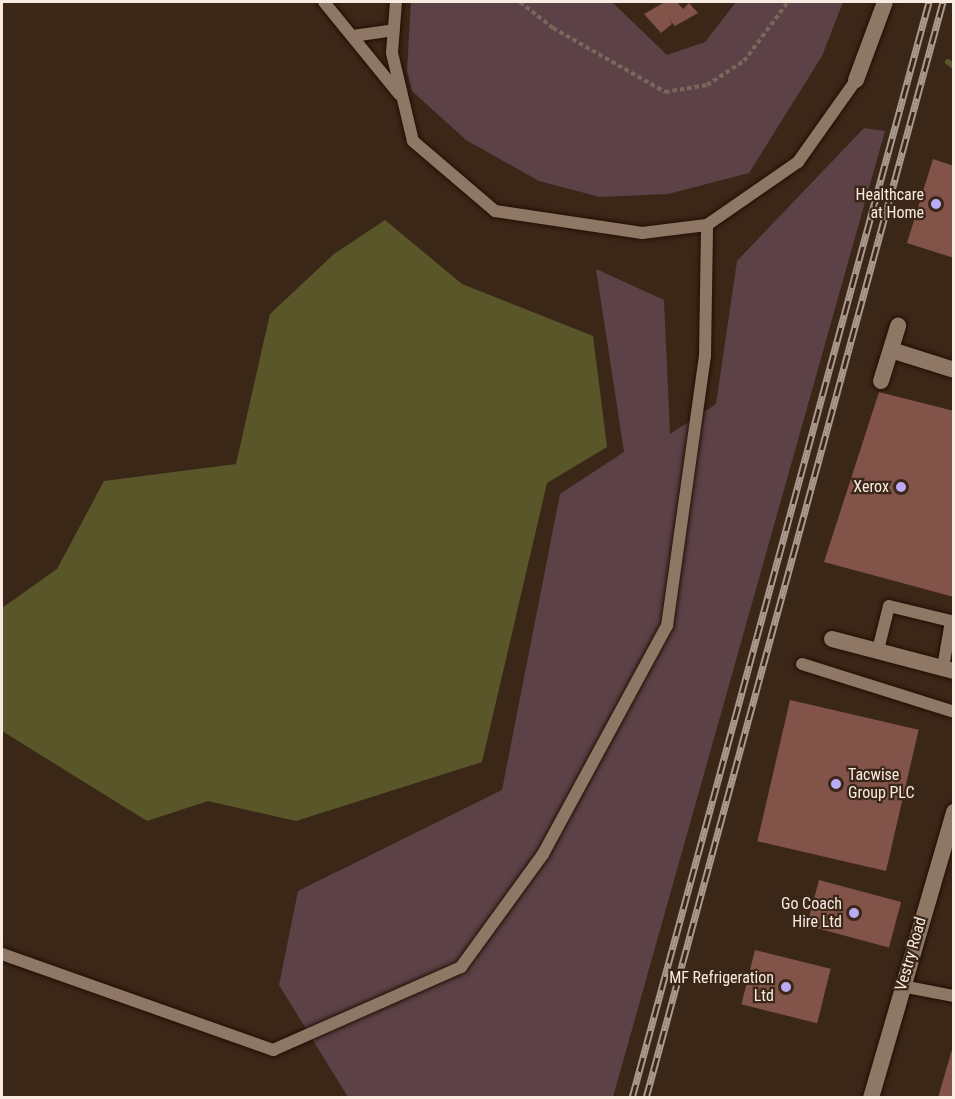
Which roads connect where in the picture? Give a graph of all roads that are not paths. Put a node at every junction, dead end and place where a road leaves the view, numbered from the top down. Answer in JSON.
{"nodes":[{"id":1,"x":324,"y":2,"type":"edge"},
{"id":2,"x":396,"y":2,"type":"edge"},
{"id":3,"x":885,"y":2,"type":"edge"},
{"id":4,"x":394,"y":30,"type":"junction"},
{"id":5,"x":353,"y":36,"type":"junction"},
{"id":6,"x":856,"y":80,"type":"joint"},
{"id":7,"x":403,"y":98,"type":"junction"},
{"id":8,"x":707,"y":225,"type":"junction"},
{"id":9,"x":898,"y":326,"type":"dead end"},
{"id":10,"x":891,"y":350,"type":"junction"},
{"id":11,"x":954,"y":370,"type":"edge"},
{"id":12,"x":881,"y":381,"type":"dead end"},
{"id":13,"x":832,"y":639,"type":"dead end"},
{"id":14,"x":878,"y":650,"type":"junction"},
{"id":15,"x":802,"y":664,"type":"dead end"},
{"id":16,"x":948,"y":670,"type":"edge"},
{"id":17,"x":954,"y":712,"type":"edge"},
{"id":18,"x":954,"y":812,"type":"edge"},
{"id":19,"x":2,"y":954,"type":"edge"},
{"id":20,"x":902,"y":986,"type":"junction"},
{"id":21,"x":954,"y":996,"type":"edge"},
{"id":22,"x":871,"y":1098,"type":"edge"}],
"edges":[{"from":1,"to":5,"type":"lane"},
{"from":2,"to":4,"type":"lane"},
{"from":3,"to":6,"type":"street"},
{"from":4,"to":5,"type":"lane"},
{"from":4,"to":7,"type":"lane"},
{"from":5,"to":7,"type":"lane"},
{"from":6,"to":8,"type":"lane"},
{"from":7,"to":8,"type":"lane"},
{"from":8,"to":19,"type":"lane"},
{"from":9,"to":10,"type":"street"},
{"from":10,"to":11,"type":"street"},
{"from":10,"to":12,"type":"street"},
{"from":13,"to":14,"type":"street"},
{"from":14,"to":16,"type":"street"},
{"from":14,"to":16,"type":"lane"},
{"from":15,"to":17,"type":"lane"},
{"from":18,"to":20,"type":"street","name":"Vestry Road"},
{"from":20,"to":21,"type":"lane"},
{"from":20,"to":22,"type":"street","name":"Vestry Road"}]}
